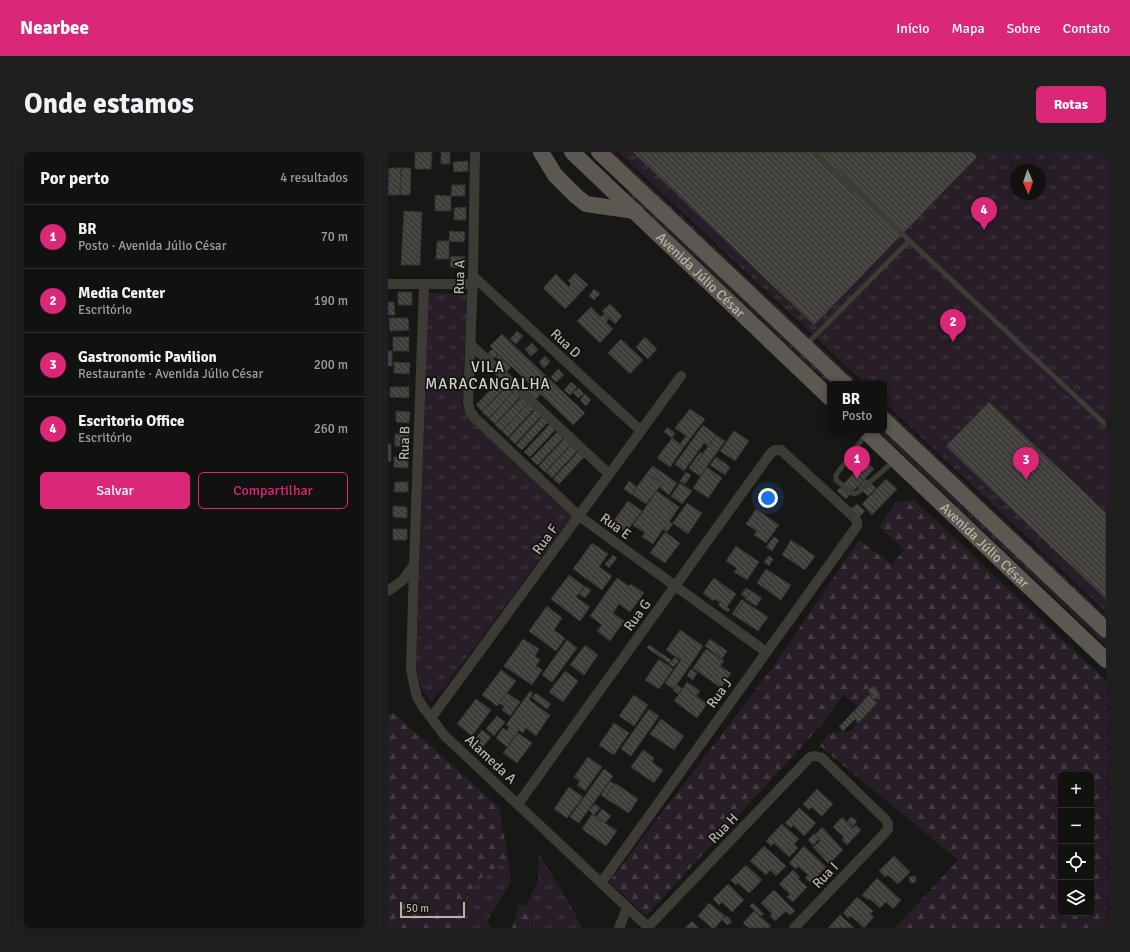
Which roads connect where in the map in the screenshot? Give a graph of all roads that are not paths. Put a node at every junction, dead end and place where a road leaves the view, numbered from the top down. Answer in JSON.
{"nodes":[{"id":1,"x":475,"y":152,"type":"edge"},
{"id":2,"x":541,"y":152,"type":"edge"},
{"id":3,"x":572,"y":152,"type":"edge"},
{"id":4,"x":599,"y":152,"type":"edge"},
{"id":5,"x":815,"y":152,"type":"edge"},
{"id":6,"x":622,"y":174,"type":"junction"},
{"id":7,"x":614,"y":191,"type":"junction"},
{"id":8,"x":597,"y":205,"type":"junction"},
{"id":9,"x":635,"y":211,"type":"junction"},
{"id":10,"x":909,"y":241,"type":"junction"},
{"id":11,"x":473,"y":280,"type":"junction"},
{"id":12,"x":388,"y":284,"type":"edge"},
{"id":13,"x":424,"y":285,"type":"junction"},
{"id":14,"x":470,"y":344,"type":"junction"},
{"id":15,"x":805,"y":346,"type":"junction"},
{"id":16,"x":681,"y":376,"type":"dead end"},
{"id":17,"x":843,"y":381,"type":"edge"},
{"id":18,"x":827,"y":395,"type":"edge"},
{"id":19,"x":468,"y":403,"type":"joint"},
{"id":20,"x":887,"y":423,"type":"edge"},
{"id":21,"x":1106,"y":425,"type":"edge"},
{"id":22,"x":641,"y":431,"type":"junction"},
{"id":23,"x":864,"y":433,"type":"edge"},
{"id":24,"x":867,"y":433,"type":"edge"},
{"id":25,"x":781,"y":450,"type":"joint"},
{"id":26,"x":895,"y":460,"type":"junction"},
{"id":27,"x":609,"y":474,"type":"junction"},
{"id":28,"x":579,"y":516,"type":"junction"},
{"id":29,"x":414,"y":565,"type":"junction"},
{"id":30,"x":674,"y":587,"type":"junction"},
{"id":31,"x":388,"y":591,"type":"edge"},
{"id":32,"x":1106,"y":630,"type":"edge"},
{"id":33,"x":766,"y":652,"type":"junction"},
{"id":34,"x":1106,"y":660,"type":"edge"},
{"id":35,"x":431,"y":718,"type":"junction"},
{"id":36,"x":822,"y":758,"type":"joint"},
{"id":37,"x":518,"y":804,"type":"junction"},
{"id":38,"x":601,"y":883,"type":"junction"},
{"id":39,"x":627,"y":908,"type":"junction"},
{"id":40,"x":619,"y":928,"type":"edge"},
{"id":41,"x":648,"y":928,"type":"edge"},
{"id":42,"x":794,"y":928,"type":"edge"}],
"edges":[{"from":1,"to":11,"type":"street","name":"Rua A"},
{"from":2,"to":8,"type":"main road"},
{"from":3,"to":7,"type":"main road","name":"Avenida Júlio César"},
{"from":4,"to":6,"type":"main road","name":"Avenida Júlio César"},
{"from":5,"to":10,"type":"lane"},
{"from":6,"to":7,"type":"main road"},
{"from":6,"to":15,"type":"main road","name":"Avenida Júlio César"},
{"from":7,"to":8,"type":"main road"},
{"from":7,"to":9,"type":"main road","name":"Avenida Júlio César"},
{"from":8,"to":9,"type":"main road"},
{"from":9,"to":18,"type":"main road","name":"Avenida Júlio César"},
{"from":10,"to":15,"type":"lane"},
{"from":10,"to":21,"type":"lane"},
{"from":11,"to":13,"type":"street"},
{"from":11,"to":14,"type":"street","name":"Rua A"},
{"from":11,"to":22,"type":"street","name":"Rua D"},
{"from":12,"to":13,"type":"street"},
{"from":13,"to":29,"type":"street","name":"Rua B"},
{"from":14,"to":19,"type":"street","name":"Rua A"},
{"from":14,"to":27,"type":"street"},
{"from":15,"to":17,"type":"main road","name":"Avenida Júlio César"},
{"from":16,"to":22,"type":"street","name":"Rua F"},
{"from":19,"to":28,"type":"street","name":"Rua E"},
{"from":20,"to":32,"type":"main road","name":"Avenida Júlio César"},
{"from":22,"to":27,"type":"street","name":"Rua F"},
{"from":23,"to":26,"type":"lane"},
{"from":24,"to":26,"type":"main road","name":"Avenida Júlio César"},
{"from":25,"to":30,"type":"street","name":"Rua G"},
{"from":25,"to":33,"type":"street","name":"Rua J"},
{"from":26,"to":34,"type":"main road","name":"Avenida Júlio César"},
{"from":27,"to":28,"type":"street","name":"Rua F"},
{"from":28,"to":30,"type":"street","name":"Rua E"},
{"from":28,"to":35,"type":"street","name":"Rua F"},
{"from":29,"to":31,"type":"street"},
{"from":29,"to":35,"type":"street","name":"Alameda A"},
{"from":30,"to":33,"type":"street","name":"Rua E"},
{"from":30,"to":37,"type":"street","name":"Rua G"},
{"from":33,"to":38,"type":"street","name":"Rua J"},
{"from":35,"to":37,"type":"street","name":"Alameda A"},
{"from":36,"to":41,"type":"street","name":"Rua H"},
{"from":36,"to":42,"type":"street","name":"Rua I"},
{"from":37,"to":38,"type":"street","name":"Alameda A"},
{"from":38,"to":39,"type":"street","name":"Alameda A"},
{"from":39,"to":40,"type":"street"},
{"from":39,"to":41,"type":"street","name":"Alameda A"}]}
